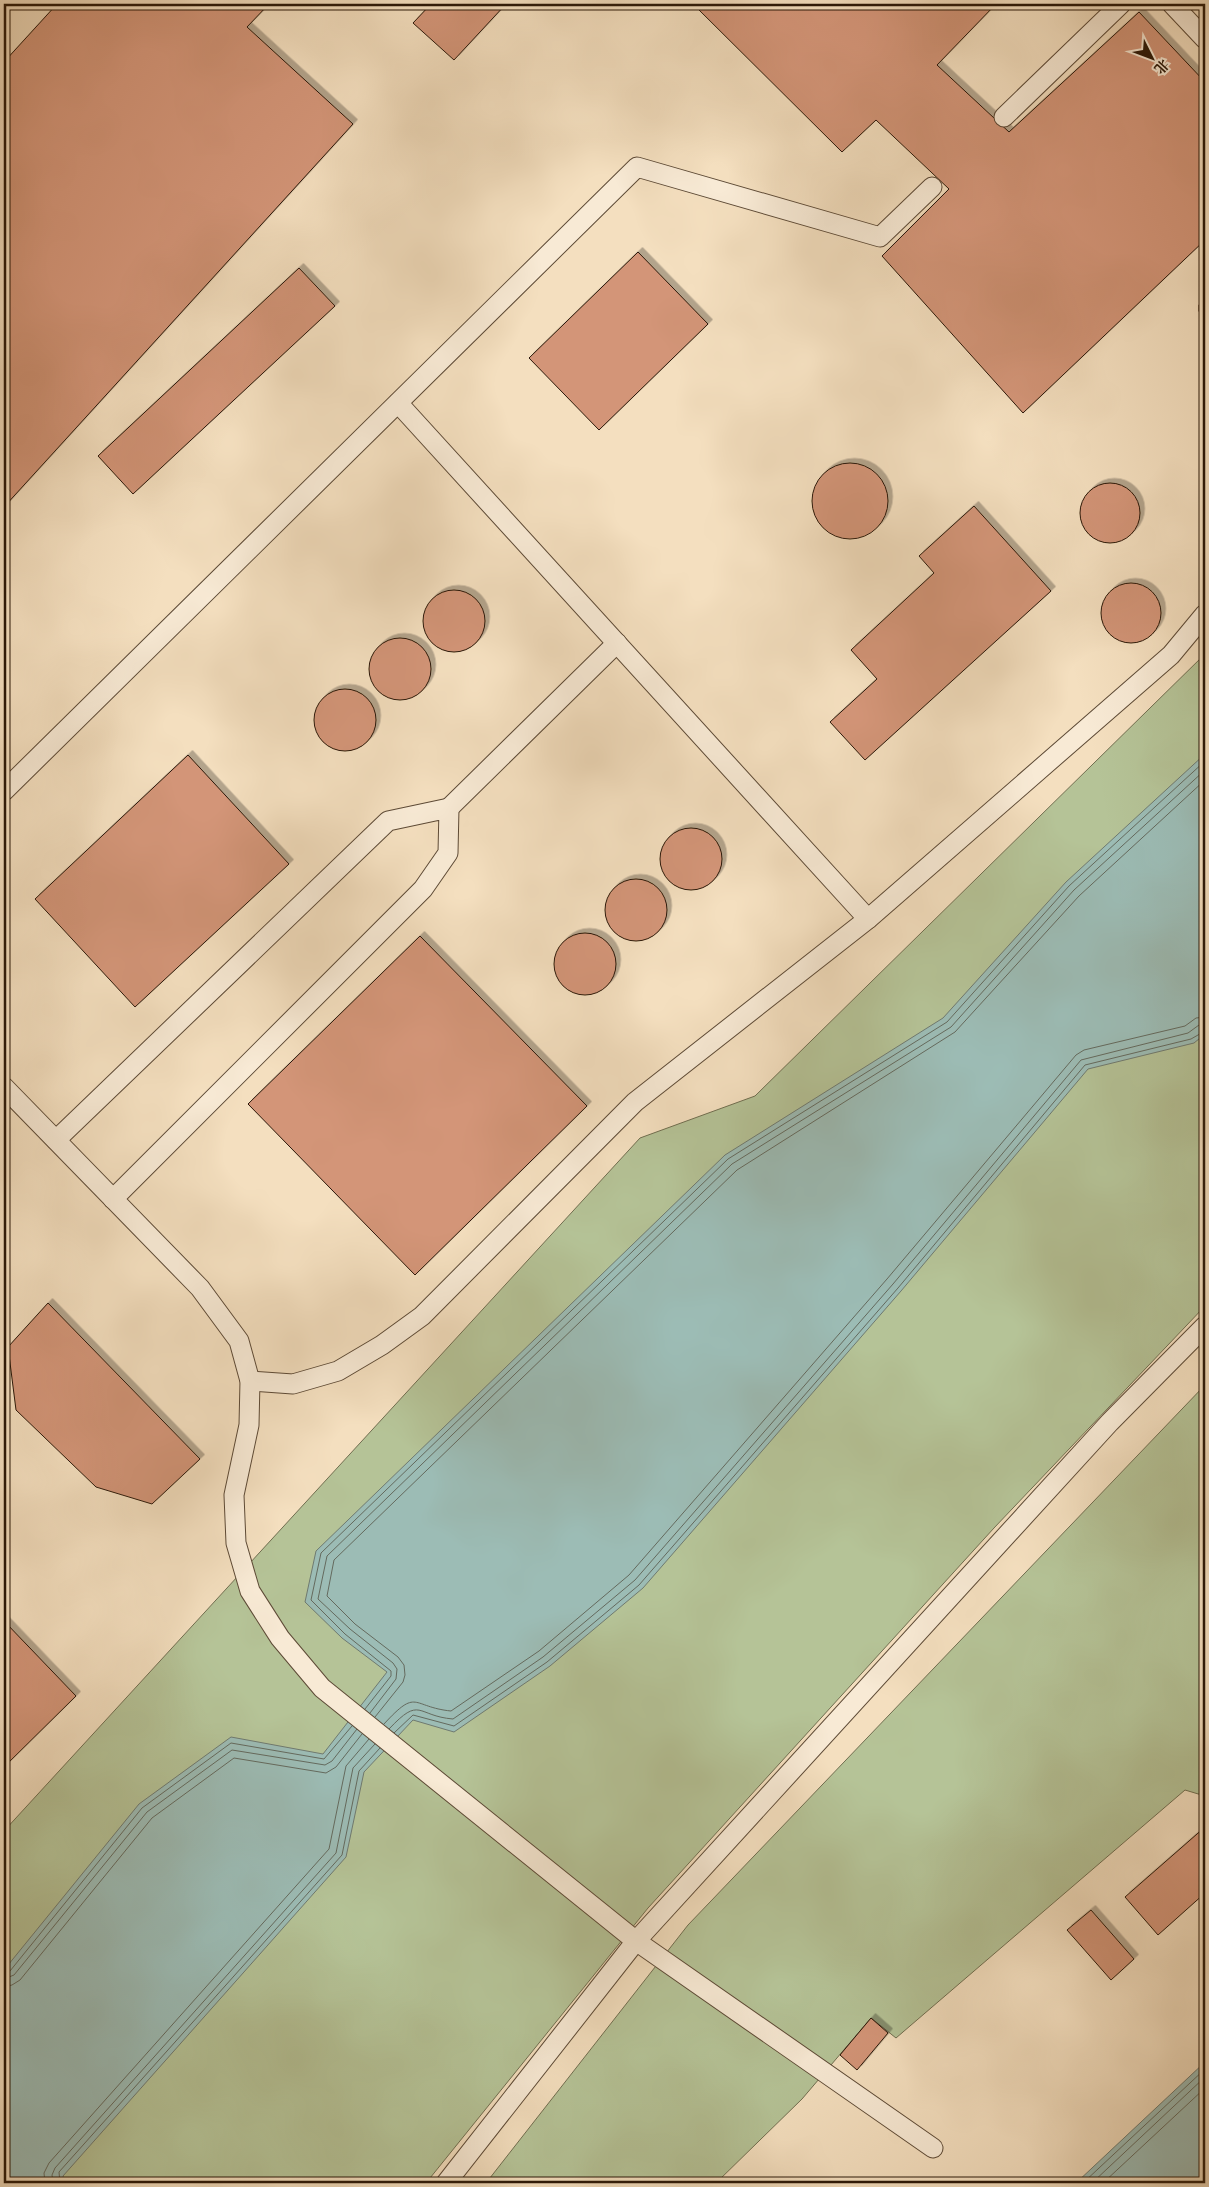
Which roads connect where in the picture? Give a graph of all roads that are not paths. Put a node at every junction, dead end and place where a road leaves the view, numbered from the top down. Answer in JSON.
{"nodes":[{"id":1,"x":1121,"y":4,"type":"edge"},
{"id":2,"x":1172,"y":4,"type":"edge"},
{"id":3,"x":1205,"y":39,"type":"edge"},
{"id":4,"x":1004,"y":117,"type":"dead end"},
{"id":5,"x":932,"y":187,"type":"dead end"},
{"id":6,"x":398,"y":403,"type":"junction"},
{"id":7,"x":1205,"y":614,"type":"edge"},
{"id":8,"x":617,"y":644,"type":"junction"},
{"id":9,"x":4,"y":791,"type":"edge"},
{"id":10,"x":449,"y":808,"type":"junction"},
{"id":11,"x":868,"y":919,"type":"junction"},
{"id":12,"x":4,"y":1087,"type":"edge"},
{"id":13,"x":56,"y":1140,"type":"junction"},
{"id":14,"x":113,"y":1199,"type":"junction"},
{"id":15,"x":1205,"y":1326,"type":"edge"},
{"id":16,"x":250,"y":1381,"type":"junction"},
{"id":17,"x":636,"y":1941,"type":"junction"},
{"id":18,"x":933,"y":2148,"type":"dead end"},
{"id":19,"x":446,"y":2183,"type":"edge"}],
"edges":[{"from":1,"to":4,"type":"lane"},
{"from":2,"to":3,"type":"lane"},
{"from":5,"to":6,"type":"lane"},
{"from":6,"to":8,"type":"lane"},
{"from":6,"to":9,"type":"lane"},
{"from":7,"to":11,"type":"lane"},
{"from":8,"to":10,"type":"lane"},
{"from":8,"to":11,"type":"lane"},
{"from":10,"to":13,"type":"lane"},
{"from":10,"to":14,"type":"lane"},
{"from":11,"to":16,"type":"lane"},
{"from":12,"to":13,"type":"lane"},
{"from":13,"to":14,"type":"lane"},
{"from":14,"to":16,"type":"lane"},
{"from":15,"to":17,"type":"lane"},
{"from":16,"to":17,"type":"lane"},
{"from":17,"to":18,"type":"lane"},
{"from":17,"to":19,"type":"lane"}]}
